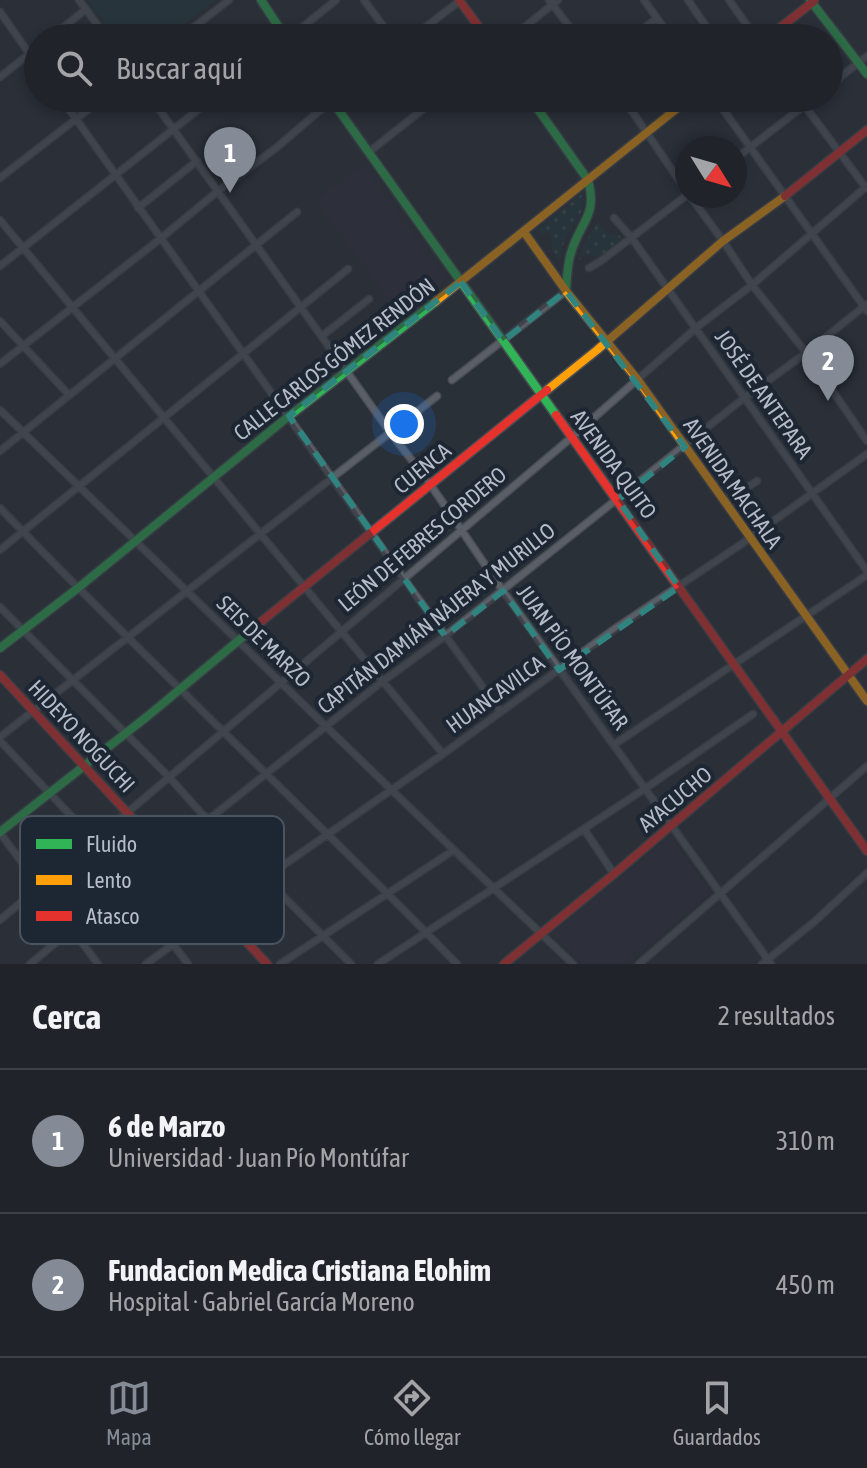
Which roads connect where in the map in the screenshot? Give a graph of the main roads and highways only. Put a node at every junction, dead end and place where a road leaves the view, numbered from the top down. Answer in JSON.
{"nodes":[{"id":1,"x":261,"y":0,"type":"edge"},
{"id":2,"x":460,"y":0,"type":"edge"},
{"id":3,"x":814,"y":1,"type":"edge"},
{"id":4,"x":277,"y":24,"type":"edge"},
{"id":5,"x":477,"y":24,"type":"edge"},
{"id":6,"x":785,"y":24,"type":"edge"},
{"id":7,"x":833,"y":24,"type":"edge"},
{"id":8,"x":843,"y":36,"type":"edge"},
{"id":9,"x":864,"y":61,"type":"edge"},
{"id":10,"x":867,"y":74,"type":"edge"},
{"id":11,"x":341,"y":112,"type":"edge"},
{"id":12,"x":539,"y":112,"type":"edge"},
{"id":13,"x":672,"y":112,"type":"edge"},
{"id":14,"x":867,"y":130,"type":"edge"},
{"id":15,"x":588,"y":180,"type":"junction"},
{"id":16,"x":524,"y":232,"type":"junction"},
{"id":17,"x":461,"y":282,"type":"junction"},
{"id":18,"x":566,"y":291,"type":"junction"},
{"id":19,"x":606,"y":342,"type":"junction"},
{"id":20,"x":542,"y":394,"type":"junction"},
{"id":21,"x":0,"y":648,"type":"edge"},
{"id":22,"x":867,"y":659,"type":"edge"},
{"id":23,"x":0,"y":675,"type":"edge"},
{"id":24,"x":849,"y":675,"type":"junction"},
{"id":25,"x":867,"y":701,"type":"edge"},
{"id":26,"x":782,"y":733,"type":"junction"},
{"id":27,"x":84,"y":766,"type":"junction"},
{"id":28,"x":21,"y":816,"type":"edge"},
{"id":29,"x":131,"y":816,"type":"edge"},
{"id":30,"x":20,"y":817,"type":"edge"},
{"id":31,"x":0,"y":833,"type":"edge"},
{"id":32,"x":867,"y":851,"type":"edge"},
{"id":33,"x":248,"y":944,"type":"edge"},
{"id":34,"x":267,"y":964,"type":"edge"},
{"id":35,"x":504,"y":964,"type":"edge"}],
"edges":[{"from":1,"to":4,"type":"main road"},
{"from":2,"to":5,"type":"main road"},
{"from":3,"to":6,"type":"main road"},
{"from":3,"to":7,"type":"main road"},
{"from":8,"to":9,"type":"main road"},
{"from":9,"to":10,"type":"main road"},
{"from":11,"to":17,"type":"main road","name":"AVENIDA QUITO"},
{"from":12,"to":15,"type":"main road"},
{"from":13,"to":15,"type":"main road","name":"CALLE CARLOS GÓMEZ RENDÓN"},
{"from":14,"to":19,"type":"main road","name":"CUENCA"},
{"from":15,"to":16,"type":"main road","name":"CALLE CARLOS GÓMEZ RENDÓN"},
{"from":15,"to":18,"type":"main road"},
{"from":16,"to":17,"type":"main road","name":"CALLE CARLOS GÓMEZ RENDÓN"},
{"from":16,"to":18,"type":"main road","name":"AVENIDA MACHALA"},
{"from":17,"to":20,"type":"main road","name":"AVENIDA QUITO"},
{"from":17,"to":21,"type":"main road","name":"CALLE CARLOS GÓMEZ RENDÓN"},
{"from":18,"to":19,"type":"main road","name":"AVENIDA MACHALA"},
{"from":19,"to":20,"type":"main road","name":"CUENCA"},
{"from":19,"to":24,"type":"main road","name":"AVENIDA MACHALA"},
{"from":20,"to":26,"type":"main road","name":"AVENIDA QUITO"},
{"from":20,"to":27,"type":"main road","name":"CUENCA"},
{"from":22,"to":24,"type":"main road","name":"AYACUCHO"},
{"from":23,"to":27,"type":"main road","name":"HIDEYO NOGUCHI"},
{"from":24,"to":25,"type":"main road","name":"AVENIDA MACHALA"},
{"from":24,"to":26,"type":"main road","name":"AYACUCHO"},
{"from":26,"to":32,"type":"main road","name":"AVENIDA QUITO"},
{"from":26,"to":35,"type":"main road","name":"AYACUCHO"},
{"from":27,"to":28,"type":"main road","name":"CUENCA"},
{"from":27,"to":29,"type":"main road","name":"HIDEYO NOGUCHI"},
{"from":30,"to":31,"type":"main road","name":"CUENCA"},
{"from":33,"to":34,"type":"main road","name":"HIDEYO NOGUCHI"}]}
